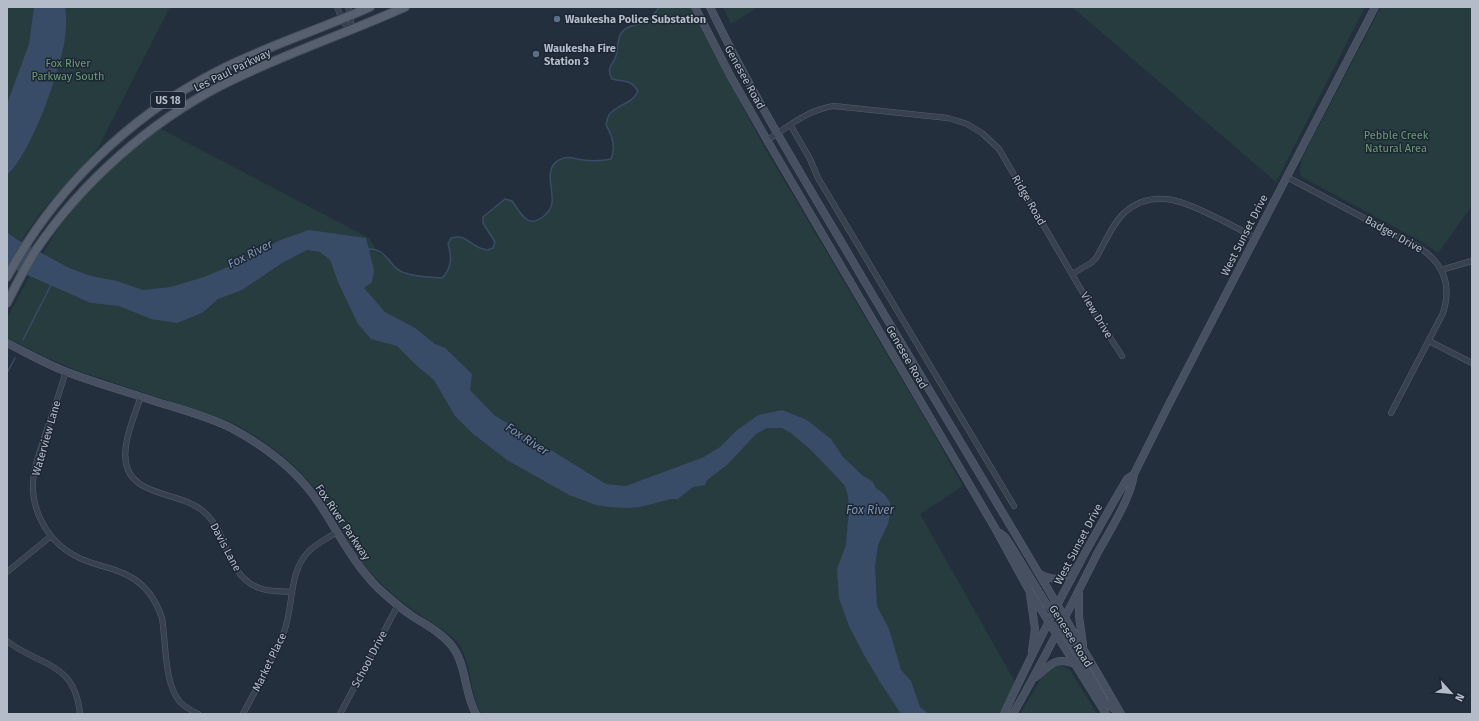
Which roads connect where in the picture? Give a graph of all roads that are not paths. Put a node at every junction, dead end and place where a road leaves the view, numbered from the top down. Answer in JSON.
{"nodes":[{"id":1,"x":337,"y":7,"type":"edge"},
{"id":2,"x":370,"y":7,"type":"edge"},
{"id":3,"x":405,"y":7,"type":"edge"},
{"id":4,"x":695,"y":7,"type":"edge"},
{"id":5,"x":710,"y":7,"type":"edge"},
{"id":6,"x":1375,"y":7,"type":"edge"},
{"id":7,"x":350,"y":11,"type":"edge"},
{"id":8,"x":342,"y":19,"type":"junction"},
{"id":9,"x":351,"y":29,"type":"junction"},
{"id":10,"x":791,"y":126,"type":"junction"},
{"id":11,"x":778,"y":134,"type":"junction"},
{"id":12,"x":767,"y":140,"type":"junction"},
{"id":13,"x":1287,"y":177,"type":"junction"},
{"id":14,"x":1255,"y":238,"type":"junction"},
{"id":15,"x":1472,"y":261,"type":"edge"},
{"id":16,"x":1441,"y":270,"type":"junction"},
{"id":17,"x":1072,"y":274,"type":"junction"},
{"id":18,"x":7,"y":277,"type":"edge"},
{"id":19,"x":7,"y":303,"type":"edge"},
{"id":20,"x":1429,"y":341,"type":"junction"},
{"id":21,"x":7,"y":343,"type":"edge"},
{"id":22,"x":1122,"y":356,"type":"dead end"},
{"id":23,"x":1472,"y":364,"type":"edge"},
{"id":24,"x":66,"y":371,"type":"junction"},
{"id":25,"x":141,"y":396,"type":"junction"},
{"id":26,"x":1391,"y":413,"type":"dead end"},
{"id":27,"x":1134,"y":474,"type":"junction"},
{"id":28,"x":1014,"y":506,"type":"dead end"},
{"id":29,"x":995,"y":528,"type":"junction"},
{"id":30,"x":337,"y":532,"type":"junction"},
{"id":31,"x":51,"y":536,"type":"junction"},
{"id":32,"x":1078,"y":566,"type":"junction"},
{"id":33,"x":7,"y":572,"type":"edge"},
{"id":34,"x":1040,"y":574,"type":"junction"},
{"id":35,"x":292,"y":592,"type":"junction"},
{"id":36,"x":1030,"y":592,"type":"junction"},
{"id":37,"x":1079,"y":592,"type":"junction"},
{"id":38,"x":398,"y":605,"type":"junction"},
{"id":39,"x":1058,"y":605,"type":"junction"},
{"id":40,"x":1054,"y":613,"type":"junction"},
{"id":41,"x":1065,"y":618,"type":"junction"},
{"id":42,"x":1049,"y":622,"type":"junction"},
{"id":43,"x":1059,"y":630,"type":"junction"},
{"id":44,"x":7,"y":641,"type":"edge"},
{"id":45,"x":1084,"y":649,"type":"junction"},
{"id":46,"x":1031,"y":657,"type":"junction"},
{"id":47,"x":1075,"y":664,"type":"junction"},
{"id":48,"x":1032,"y":680,"type":"junction"},
{"id":49,"x":474,"y":713,"type":"edge"},
{"id":50,"x":80,"y":714,"type":"edge"},
{"id":51,"x":198,"y":714,"type":"edge"},
{"id":52,"x":242,"y":714,"type":"edge"},
{"id":53,"x":340,"y":714,"type":"edge"},
{"id":54,"x":1004,"y":714,"type":"edge"},
{"id":55,"x":1013,"y":714,"type":"edge"},
{"id":56,"x":1106,"y":714,"type":"edge"},
{"id":57,"x":1121,"y":714,"type":"edge"}],
"edges":[{"from":1,"to":8,"type":"street"},
{"from":2,"to":7,"type":"main road","name":"Les Paul Parkway","number":"US 18"},
{"from":3,"to":9,"type":"main road","name":"Les Paul Parkway","number":"US 18"},
{"from":4,"to":12,"type":"main road","name":"Genesee Road"},
{"from":5,"to":11,"type":"main road","name":"Genesee Road"},
{"from":6,"to":13,"type":"main road","name":"West Sunset Drive"},
{"from":7,"to":8,"type":"main road","name":"Les Paul Parkway","number":"US 18"},
{"from":7,"to":9,"type":"street"},
{"from":8,"to":9,"type":"street"},
{"from":8,"to":18,"type":"main road","name":"Les Paul Parkway","number":"US 18"},
{"from":9,"to":19,"type":"main road","name":"Les Paul Parkway","number":"US 18"},
{"from":10,"to":11,"type":"street","name":"Ridge Road"},
{"from":10,"to":17,"type":"street","name":"Ridge Road"},
{"from":10,"to":28,"type":"street","name":"Genesee Road"},
{"from":11,"to":12,"type":"street","name":"Ridge Road"},
{"from":11,"to":34,"type":"main road","name":"Genesee Road"},
{"from":12,"to":29,"type":"main road","name":"Genesee Road"},
{"from":13,"to":14,"type":"main road","name":"West Sunset Drive"},
{"from":13,"to":16,"type":"street","name":"Badger Drive"},
{"from":14,"to":17,"type":"street"},
{"from":14,"to":27,"type":"main road","name":"West Sunset Drive"},
{"from":15,"to":16,"type":"street"},
{"from":16,"to":20,"type":"street","name":"Badger Drive"},
{"from":17,"to":22,"type":"street","name":"View Drive"},
{"from":20,"to":23,"type":"street"},
{"from":20,"to":26,"type":"street","name":"Badger Drive"},
{"from":21,"to":24,"type":"main road","name":"Fox River Parkway"},
{"from":24,"to":25,"type":"main road","name":"Fox River Parkway"},
{"from":24,"to":31,"type":"street","name":"Waterview Lane"},
{"from":25,"to":30,"type":"main road","name":"Fox River Parkway"},
{"from":25,"to":35,"type":"street","name":"Davis Lane"},
{"from":27,"to":32,"type":"main road","name":"West Sunset Drive"},
{"from":27,"to":37,"type":"main road","name":"West Sunset Drive"},
{"from":29,"to":36,"type":"main road","name":"Genesee Road"},
{"from":29,"to":40,"type":"main road"},
{"from":30,"to":35,"type":"street","name":"Market Place"},
{"from":30,"to":38,"type":"main road","name":"Fox River Parkway"},
{"from":31,"to":33,"type":"street"},
{"from":31,"to":51,"type":"street","name":"Waterview Lane"},
{"from":32,"to":34,"type":"main road"},
{"from":32,"to":39,"type":"main road","name":"West Sunset Drive"},
{"from":34,"to":39,"type":"main road","name":"Genesee Road"},
{"from":35,"to":52,"type":"street","name":"Market Place"},
{"from":36,"to":42,"type":"main road","name":"Genesee Road"},
{"from":36,"to":46,"type":"main road"},
{"from":37,"to":41,"type":"main road","name":"West Sunset Drive"},
{"from":37,"to":45,"type":"main road"},
{"from":38,"to":49,"type":"main road","name":"Fox River Parkway"},
{"from":38,"to":53,"type":"street","name":"School Drive"},
{"from":39,"to":40,"type":"main road","name":"West Sunset Drive"},
{"from":39,"to":41,"type":"main road","name":"Genesee Road"},
{"from":40,"to":41,"type":"main road"},
{"from":40,"to":42,"type":"main road","name":"West Sunset Drive"},
{"from":41,"to":43,"type":"main road","name":"West Sunset Drive"},
{"from":41,"to":45,"type":"main road","name":"Genesee Road"},
{"from":42,"to":43,"type":"main road","name":"Genesee Road"},
{"from":42,"to":46,"type":"main road","name":"West Sunset Drive"},
{"from":43,"to":47,"type":"main road","name":"Genesee Road"},
{"from":43,"to":48,"type":"main road","name":"West Sunset Drive"},
{"from":43,"to":57,"type":"main road"},
{"from":44,"to":50,"type":"street"},
{"from":45,"to":57,"type":"main road","name":"Genesee Road"},
{"from":46,"to":54,"type":"main road","name":"West Sunset Drive"},
{"from":47,"to":48,"type":"main road"},
{"from":47,"to":56,"type":"main road","name":"Genesee Road"},
{"from":48,"to":55,"type":"main road","name":"West Sunset Drive"}]}
